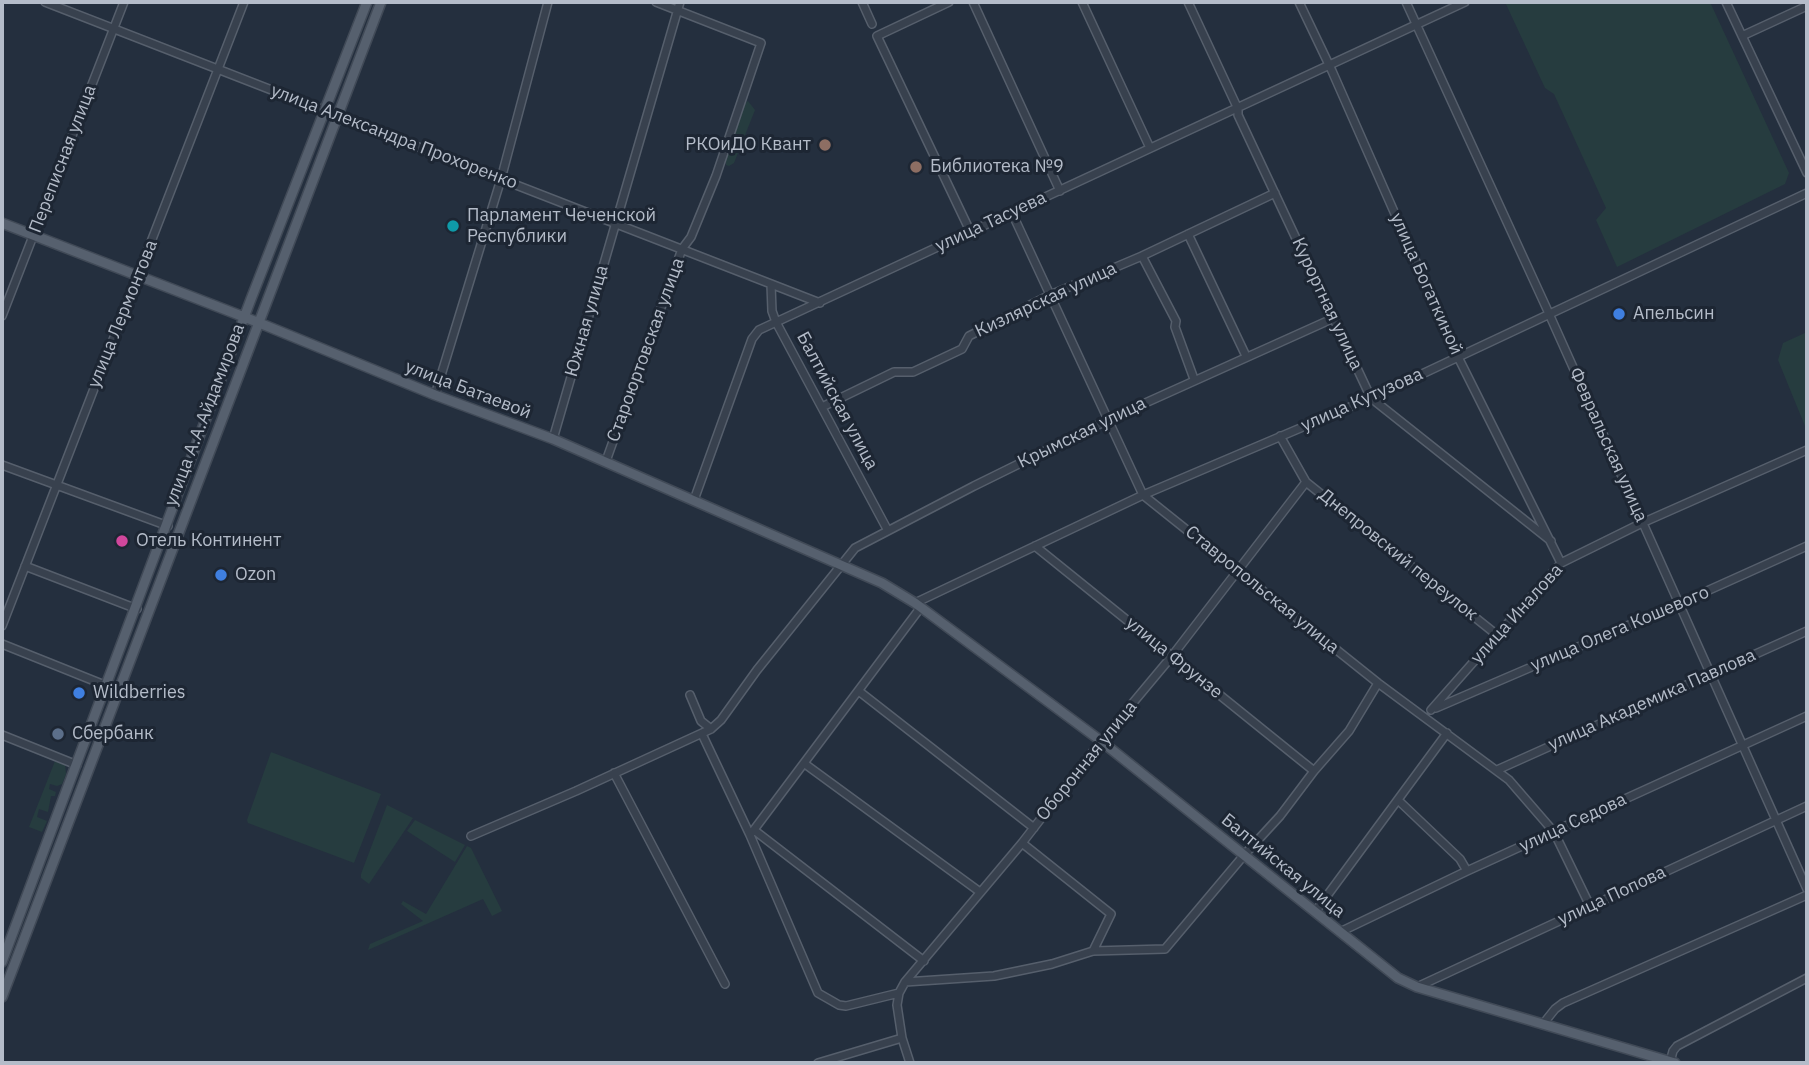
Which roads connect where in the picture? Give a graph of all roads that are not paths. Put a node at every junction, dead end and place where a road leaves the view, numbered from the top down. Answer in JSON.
{"nodes":[{"id":1,"x":45,"y":2,"type":"edge"},
{"id":2,"x":124,"y":2,"type":"edge"},
{"id":3,"x":244,"y":2,"type":"edge"},
{"id":4,"x":367,"y":2,"type":"edge"},
{"id":5,"x":381,"y":2,"type":"edge"},
{"id":6,"x":548,"y":2,"type":"edge"},
{"id":7,"x":656,"y":2,"type":"edge"},
{"id":8,"x":862,"y":2,"type":"edge"},
{"id":9,"x":949,"y":2,"type":"edge"},
{"id":10,"x":972,"y":2,"type":"edge"},
{"id":11,"x":1082,"y":2,"type":"edge"},
{"id":12,"x":1188,"y":2,"type":"edge"},
{"id":13,"x":1299,"y":2,"type":"edge"},
{"id":14,"x":1406,"y":2,"type":"edge"},
{"id":15,"x":1465,"y":2,"type":"edge"},
{"id":16,"x":1726,"y":2,"type":"edge"},
{"id":17,"x":679,"y":6,"type":"edge"},
{"id":18,"x":1807,"y":6,"type":"edge"},
{"id":19,"x":872,"y":24,"type":"dead end"},
{"id":20,"x":1417,"y":24,"type":"junction"},
{"id":21,"x":113,"y":28,"type":"junction"},
{"id":22,"x":1742,"y":36,"type":"junction"},
{"id":23,"x":1329,"y":65,"type":"junction"},
{"id":24,"x":218,"y":68,"type":"junction"},
{"id":25,"x":1238,"y":108,"type":"junction"},
{"id":26,"x":325,"y":110,"type":"junction"},
{"id":27,"x":337,"y":114,"type":"junction"},
{"id":28,"x":1150,"y":148,"type":"junction"},
{"id":29,"x":1807,"y":173,"type":"edge"},
{"id":30,"x":502,"y":179,"type":"junction"},
{"id":31,"x":1060,"y":191,"type":"junction"},
{"id":32,"x":1275,"y":193,"type":"junction"},
{"id":33,"x":1807,"y":193,"type":"edge"},
{"id":34,"x":1012,"y":214,"type":"junction"},
{"id":35,"x":2,"y":223,"type":"edge"},
{"id":36,"x":615,"y":224,"type":"junction"},
{"id":37,"x":970,"y":231,"type":"junction"},
{"id":38,"x":1188,"y":234,"type":"junction"},
{"id":39,"x":33,"y":235,"type":"junction"},
{"id":40,"x":682,"y":249,"type":"junction"},
{"id":41,"x":1142,"y":256,"type":"junction"},
{"id":42,"x":138,"y":277,"type":"junction"},
{"id":43,"x":771,"y":284,"type":"junction"},
{"id":44,"x":1050,"y":295,"type":"junction"},
{"id":45,"x":820,"y":303,"type":"junction"},
{"id":46,"x":1550,"y":315,"type":"junction"},
{"id":47,"x":2,"y":316,"type":"edge"},
{"id":48,"x":245,"y":318,"type":"junction"},
{"id":49,"x":1334,"y":318,"type":"junction"},
{"id":50,"x":776,"y":322,"type":"junction"},
{"id":51,"x":257,"y":323,"type":"junction"},
{"id":52,"x":1246,"y":356,"type":"junction"},
{"id":53,"x":1458,"y":357,"type":"junction"},
{"id":54,"x":1194,"y":379,"type":"junction"},
{"id":55,"x":435,"y":395,"type":"junction"},
{"id":56,"x":1371,"y":398,"type":"junction"},
{"id":57,"x":822,"y":407,"type":"junction"},
{"id":58,"x":1108,"y":421,"type":"junction"},
{"id":59,"x":1280,"y":436,"type":"junction"},
{"id":60,"x":553,"y":439,"type":"junction"},
{"id":61,"x":1807,"y":450,"type":"edge"},
{"id":62,"x":606,"y":461,"type":"junction"},
{"id":63,"x":2,"y":465,"type":"edge"},
{"id":64,"x":1306,"y":482,"type":"junction"},
{"id":65,"x":56,"y":485,"type":"junction"},
{"id":66,"x":1143,"y":495,"type":"junction"},
{"id":67,"x":694,"y":500,"type":"junction"},
{"id":68,"x":1642,"y":523,"type":"junction"},
{"id":69,"x":168,"y":526,"type":"junction"},
{"id":70,"x":887,"y":529,"type":"junction"},
{"id":71,"x":1551,"y":541,"type":"junction"},
{"id":72,"x":1035,"y":546,"type":"junction"},
{"id":73,"x":1807,"y":546,"type":"edge"},
{"id":74,"x":1561,"y":563,"type":"junction"},
{"id":75,"x":842,"y":565,"type":"junction"},
{"id":76,"x":24,"y":566,"type":"junction"},
{"id":77,"x":1238,"y":570,"type":"junction"},
{"id":78,"x":1678,"y":604,"type":"junction"},
{"id":79,"x":918,"y":606,"type":"junction"},
{"id":80,"x":137,"y":609,"type":"junction"},
{"id":81,"x":2,"y":625,"type":"edge"},
{"id":82,"x":1807,"y":631,"type":"edge"},
{"id":83,"x":1497,"y":635,"type":"junction"},
{"id":84,"x":2,"y":644,"type":"edge"},
{"id":85,"x":1172,"y":656,"type":"junction"},
{"id":86,"x":1711,"y":674,"type":"junction"},
{"id":87,"x":1378,"y":682,"type":"junction"},
{"id":88,"x":107,"y":686,"type":"junction"},
{"id":89,"x":860,"y":692,"type":"junction"},
{"id":90,"x":690,"y":695,"type":"dead end"},
{"id":91,"x":1432,"y":710,"type":"junction"},
{"id":92,"x":1423,"y":716,"type":"junction"},
{"id":93,"x":1807,"y":716,"type":"edge"},
{"id":94,"x":711,"y":729,"type":"junction"},
{"id":95,"x":1447,"y":733,"type":"junction"},
{"id":96,"x":702,"y":734,"type":"junction"},
{"id":97,"x":2,"y":735,"type":"edge"},
{"id":98,"x":1101,"y":741,"type":"junction"},
{"id":99,"x":1741,"y":745,"type":"junction"},
{"id":100,"x":804,"y":764,"type":"junction"},
{"id":101,"x":77,"y":765,"type":"junction"},
{"id":102,"x":1497,"y":770,"type":"junction"},
{"id":103,"x":1314,"y":771,"type":"junction"},
{"id":104,"x":614,"y":773,"type":"junction"},
{"id":105,"x":1398,"y":800,"type":"junction"},
{"id":106,"x":1807,"y":806,"type":"edge"},
{"id":107,"x":1776,"y":820,"type":"junction"},
{"id":108,"x":1034,"y":828,"type":"junction"},
{"id":109,"x":752,"y":832,"type":"junction"},
{"id":110,"x":1554,"y":832,"type":"junction"},
{"id":111,"x":471,"y":836,"type":"dead end"},
{"id":112,"x":1022,"y":843,"type":"junction"},
{"id":113,"x":1245,"y":854,"type":"junction"},
{"id":114,"x":1466,"y":871,"type":"junction"},
{"id":115,"x":980,"y":892,"type":"junction"},
{"id":116,"x":1807,"y":892,"type":"edge"},
{"id":117,"x":1590,"y":906,"type":"junction"},
{"id":118,"x":1315,"y":912,"type":"junction"},
{"id":119,"x":1340,"y":932,"type":"junction"},
{"id":120,"x":1093,"y":951,"type":"junction"},
{"id":121,"x":924,"y":961,"type":"junction"},
{"id":122,"x":2,"y":962,"type":"edge"},
{"id":123,"x":1807,"y":978,"type":"edge"},
{"id":124,"x":905,"y":982,"type":"junction"},
{"id":125,"x":725,"y":984,"type":"dead end"},
{"id":126,"x":1417,"y":987,"type":"junction"},
{"id":127,"x":899,"y":993,"type":"junction"},
{"id":128,"x":2,"y":997,"type":"edge"},
{"id":129,"x":1543,"y":1024,"type":"junction"},
{"id":130,"x":902,"y":1038,"type":"junction"},
{"id":131,"x":818,"y":1063,"type":"edge"},
{"id":132,"x":910,"y":1063,"type":"edge"},
{"id":133,"x":1672,"y":1063,"type":"edge"}],
"edges":[{"from":1,"to":21,"type":"street","name":"улица Александра Прохоренко"},
{"from":2,"to":21,"type":"street","name":"Переписная улица"},
{"from":3,"to":24,"type":"street","name":"улица Лермонтова"},
{"from":4,"to":26,"type":"main road","name":"улица А.А.Айдамирова"},
{"from":5,"to":27,"type":"main road","name":"улица А.А.Айдамирова"},
{"from":6,"to":30,"type":"street"},
{"from":7,"to":17,"type":"street"},
{"from":8,"to":19,"type":"street"},
{"from":9,"to":37,"type":"street"},
{"from":10,"to":31,"type":"street"},
{"from":11,"to":28,"type":"street"},
{"from":12,"to":25,"type":"street","name":"Курортная улица"},
{"from":13,"to":23,"type":"street","name":"улица Богаткиной"},
{"from":14,"to":20,"type":"street","name":"Февральская улица"},
{"from":15,"to":20,"type":"street","name":"улица Тасуева"},
{"from":16,"to":22,"type":"street"},
{"from":17,"to":36,"type":"street","name":"Южная улица"},
{"from":17,"to":40,"type":"street","name":"Староюртовская улица"},
{"from":18,"to":22,"type":"street"},
{"from":20,"to":23,"type":"street","name":"улица Тасуева"},
{"from":20,"to":46,"type":"street","name":"Февральская улица"},
{"from":21,"to":24,"type":"street","name":"улица Александра Прохоренко"},
{"from":21,"to":39,"type":"street","name":"Переписная улица"},
{"from":22,"to":29,"type":"street"},
{"from":23,"to":25,"type":"street","name":"улица Тасуева"},
{"from":23,"to":53,"type":"street","name":"улица Богаткиной"},
{"from":24,"to":26,"type":"street","name":"улица Александра Прохоренко"},
{"from":24,"to":42,"type":"street","name":"улица Лермонтова"},
{"from":25,"to":28,"type":"street","name":"улица Тасуева"},
{"from":25,"to":32,"type":"street","name":"Курортная улица"},
{"from":26,"to":27,"type":"street","name":"улица Александра Прохоренко"},
{"from":26,"to":48,"type":"main road","name":"улица А.А.Айдамирова"},
{"from":27,"to":30,"type":"street","name":"улица Александра Прохоренко"},
{"from":27,"to":51,"type":"main road","name":"улица А.А.Айдамирова"},
{"from":28,"to":31,"type":"street","name":"улица Тасуева"},
{"from":30,"to":36,"type":"street","name":"улица Александра Прохоренко"},
{"from":30,"to":55,"type":"street"},
{"from":31,"to":34,"type":"street","name":"улица Тасуева"},
{"from":32,"to":38,"type":"street","name":"Кизлярская улица"},
{"from":32,"to":49,"type":"street","name":"Курортная улица"},
{"from":33,"to":46,"type":"street","name":"улица Кутузова"},
{"from":34,"to":37,"type":"street","name":"улица Тасуева"},
{"from":34,"to":44,"type":"street","name":"Ставропольская улица"},
{"from":35,"to":39,"type":"main road","name":"улица Батаевой"},
{"from":36,"to":40,"type":"street","name":"улица Александра Прохоренко"},
{"from":36,"to":60,"type":"street","name":"Южная улица"},
{"from":37,"to":45,"type":"street","name":"улица Тасуева"},
{"from":38,"to":41,"type":"street","name":"Кизлярская улица"},
{"from":38,"to":52,"type":"street"},
{"from":39,"to":42,"type":"main road","name":"улица Батаевой"},
{"from":39,"to":47,"type":"street","name":"Переписная улица"},
{"from":40,"to":43,"type":"street","name":"улица Александра Прохоренко"},
{"from":40,"to":62,"type":"street","name":"Староюртовская улица"},
{"from":41,"to":44,"type":"street","name":"Кизлярская улица"},
{"from":41,"to":54,"type":"street"},
{"from":42,"to":48,"type":"main road","name":"улица Батаевой"},
{"from":42,"to":65,"type":"street","name":"улица Лермонтова"},
{"from":43,"to":45,"type":"street","name":"улица Александра Прохоренко"},
{"from":43,"to":50,"type":"street","name":"Балтийская улица"},
{"from":44,"to":57,"type":"street","name":"Кизлярская улица"},
{"from":44,"to":58,"type":"street","name":"Ставропольская улица"},
{"from":45,"to":50,"type":"street","name":"улица Тасуева"},
{"from":46,"to":53,"type":"street","name":"улица Кутузова"},
{"from":46,"to":68,"type":"street","name":"Февральская улица"},
{"from":48,"to":51,"type":"main road","name":"улица Батаевой"},
{"from":48,"to":69,"type":"main road","name":"улица А.А.Айдамирова"},
{"from":49,"to":52,"type":"street","name":"Крымская улица"},
{"from":49,"to":56,"type":"street","name":"Курортная улица"},
{"from":50,"to":57,"type":"street","name":"Балтийская улица"},
{"from":50,"to":67,"type":"street","name":"улица Тасуева"},
{"from":51,"to":55,"type":"main road","name":"улица Батаевой"},
{"from":51,"to":128,"type":"main road","name":"улица А.А.Айдамирова"},
{"from":52,"to":54,"type":"street","name":"Крымская улица"},
{"from":53,"to":56,"type":"street","name":"улица Кутузова"},
{"from":53,"to":71,"type":"street","name":"улица Богаткиной"},
{"from":54,"to":58,"type":"street","name":"Крымская улица"},
{"from":55,"to":60,"type":"main road","name":"улица Батаевой"},
{"from":56,"to":59,"type":"street","name":"улица Кутузова"},
{"from":56,"to":71,"type":"street","name":"Курортная улица"},
{"from":57,"to":70,"type":"street","name":"Балтийская улица"},
{"from":58,"to":66,"type":"street","name":"Ставропольская улица"},
{"from":58,"to":70,"type":"street","name":"Крымская улица"},
{"from":59,"to":64,"type":"street","name":"Днепровский переулок"},
{"from":59,"to":66,"type":"street","name":"улица Кутузова"},
{"from":60,"to":62,"type":"main road","name":"улица Батаевой"},
{"from":61,"to":68,"type":"street","name":"улица Иналова"},
{"from":62,"to":67,"type":"main road","name":"улица Батаевой"},
{"from":63,"to":65,"type":"street"},
{"from":64,"to":77,"type":"street","name":"Оборонная улица"},
{"from":64,"to":83,"type":"street","name":"Днепровский переулок"},
{"from":65,"to":69,"type":"street"},
{"from":65,"to":76,"type":"street","name":"улица Лермонтова"},
{"from":66,"to":72,"type":"street","name":"улица Кутузова"},
{"from":66,"to":77,"type":"street","name":"Ставропольская улица"},
{"from":67,"to":75,"type":"main road","name":"улица Батаевой"},
{"from":68,"to":74,"type":"street","name":"улица Иналова"},
{"from":68,"to":78,"type":"street","name":"Февральская улица"},
{"from":69,"to":80,"type":"main road","name":"улица А.А.Айдамирова"},
{"from":70,"to":75,"type":"street","name":"Крымская улица"},
{"from":71,"to":74,"type":"street","name":"улица Богаткиной"},
{"from":72,"to":79,"type":"street","name":"улица Кутузова"},
{"from":72,"to":85,"type":"street","name":"улица Фрунзе"},
{"from":73,"to":78,"type":"street","name":"улица Олега Кошевого"},
{"from":74,"to":83,"type":"street","name":"улица Иналова"},
{"from":75,"to":79,"type":"main road","name":"улица Батаевой"},
{"from":75,"to":94,"type":"street","name":"Крымская улица"},
{"from":76,"to":80,"type":"street"},
{"from":76,"to":81,"type":"street","name":"улица Лермонтова"},
{"from":77,"to":85,"type":"street","name":"Оборонная улица"},
{"from":77,"to":87,"type":"street","name":"Ставропольская улица"},
{"from":78,"to":86,"type":"street","name":"Февральская улица"},
{"from":78,"to":91,"type":"street","name":"улица Олега Кошевого"},
{"from":79,"to":89,"type":"street"},
{"from":79,"to":98,"type":"main road","name":"Балтийская улица"},
{"from":80,"to":88,"type":"main road","name":"улица А.А.Айдамирова"},
{"from":82,"to":86,"type":"street","name":"улица Академика Павлова"},
{"from":83,"to":91,"type":"street","name":"улица Иналова"},
{"from":84,"to":88,"type":"street"},
{"from":85,"to":98,"type":"street","name":"Оборонная улица"},
{"from":85,"to":103,"type":"street","name":"улица Фрунзе"},
{"from":86,"to":99,"type":"street","name":"Февральская улица"},
{"from":86,"to":102,"type":"street","name":"улица Академика Павлова"},
{"from":87,"to":92,"type":"street","name":"Ставропольская улица"},
{"from":87,"to":103,"type":"street"},
{"from":88,"to":101,"type":"main road","name":"улица А.А.Айдамирова"},
{"from":89,"to":100,"type":"street"},
{"from":89,"to":108,"type":"street"},
{"from":90,"to":94,"type":"street"},
{"from":91,"to":92,"type":"street"},
{"from":92,"to":95,"type":"street","name":"Ставропольская улица"},
{"from":93,"to":99,"type":"street","name":"улица Седова"},
{"from":94,"to":96,"type":"street"},
{"from":95,"to":102,"type":"street","name":"Ставропольская улица"},
{"from":95,"to":105,"type":"street"},
{"from":96,"to":104,"type":"street"},
{"from":96,"to":109,"type":"street"},
{"from":97,"to":101,"type":"street"},
{"from":98,"to":108,"type":"street","name":"Оборонная улица"},
{"from":98,"to":113,"type":"main road","name":"Балтийская улица"},
{"from":99,"to":107,"type":"street","name":"Февральская улица"},
{"from":99,"to":110,"type":"street","name":"улица Седова"},
{"from":100,"to":109,"type":"street"},
{"from":100,"to":115,"type":"street"},
{"from":101,"to":122,"type":"main road","name":"улица А.А.Айдамирова"},
{"from":102,"to":110,"type":"street","name":"Ставропольская улица"},
{"from":103,"to":113,"type":"street"},
{"from":104,"to":111,"type":"street"},
{"from":104,"to":125,"type":"street"},
{"from":105,"to":114,"type":"street"},
{"from":105,"to":118,"type":"street"},
{"from":106,"to":107,"type":"street","name":"улица Попова"},
{"from":107,"to":116,"type":"street","name":"Февральская улица"},
{"from":107,"to":117,"type":"street","name":"улица Попова"},
{"from":108,"to":112,"type":"street","name":"Оборонная улица"},
{"from":109,"to":121,"type":"street"},
{"from":109,"to":127,"type":"street"},
{"from":110,"to":114,"type":"street","name":"улица Седова"},
{"from":110,"to":117,"type":"street","name":"Ставропольская улица"},
{"from":112,"to":115,"type":"street","name":"Оборонная улица"},
{"from":112,"to":120,"type":"street"},
{"from":113,"to":118,"type":"main road","name":"Балтийская улица"},
{"from":113,"to":120,"type":"street"},
{"from":114,"to":119,"type":"street","name":"улица Седова"},
{"from":115,"to":121,"type":"street","name":"Оборонная улица"},
{"from":116,"to":129,"type":"street"},
{"from":117,"to":126,"type":"street","name":"улица Попова"},
{"from":118,"to":119,"type":"main road","name":"Балтийская улица"},
{"from":119,"to":126,"type":"main road","name":"Балтийская улица"},
{"from":120,"to":124,"type":"street"},
{"from":121,"to":124,"type":"street","name":"Оборонная улица"},
{"from":123,"to":133,"type":"street"},
{"from":124,"to":127,"type":"street","name":"Оборонная улица"},
{"from":126,"to":129,"type":"main road","name":"Балтийская улица"},
{"from":127,"to":130,"type":"street"},
{"from":129,"to":133,"type":"main road","name":"Балтийская улица"},
{"from":130,"to":131,"type":"street"},
{"from":130,"to":132,"type":"street"}]}
